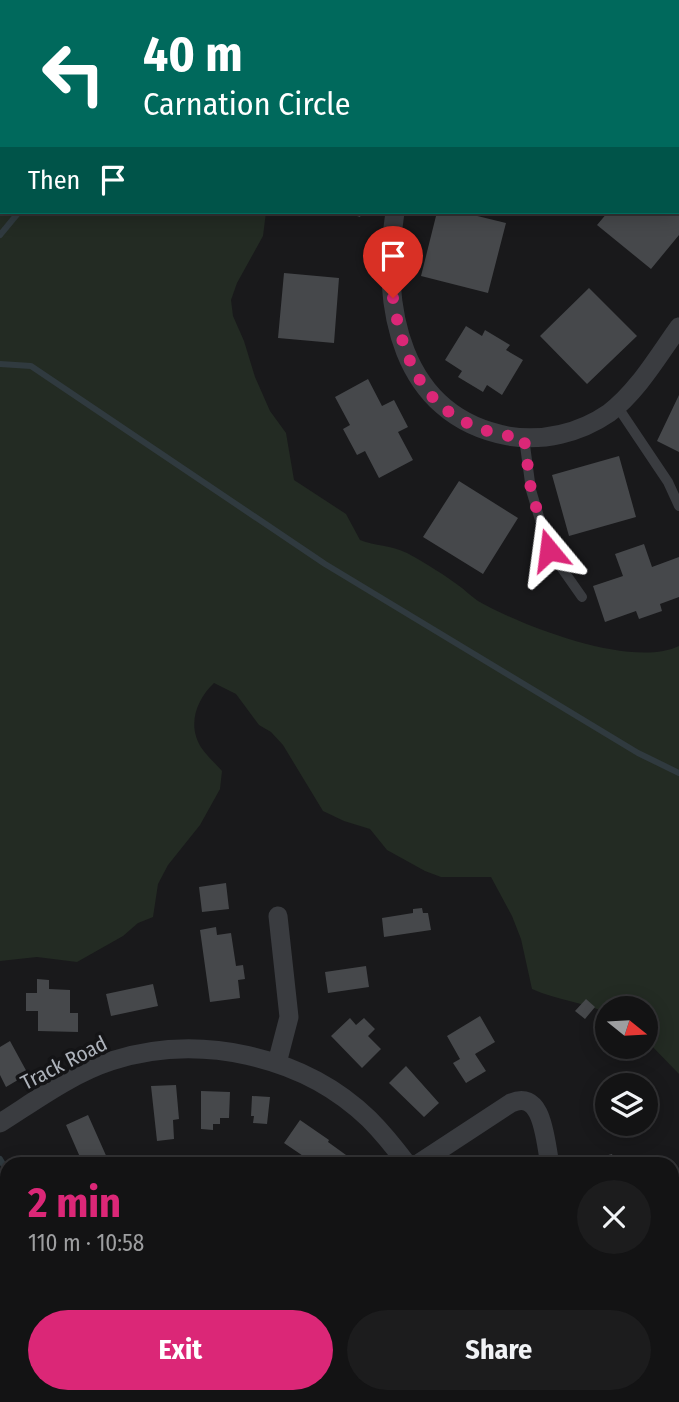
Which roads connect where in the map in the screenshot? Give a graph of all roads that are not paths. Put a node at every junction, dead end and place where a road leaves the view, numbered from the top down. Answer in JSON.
{"nodes":[{"id":1,"x":394,"y":214,"type":"edge"},
{"id":2,"x":679,"y":327,"type":"edge"},
{"id":3,"x":617,"y":406,"type":"junction"},
{"id":4,"x":524,"y":438,"type":"junction"},
{"id":5,"x":679,"y":506,"type":"edge"},
{"id":6,"x":582,"y":597,"type":"dead end"},
{"id":7,"x":278,"y":916,"type":"dead end"},
{"id":8,"x":277,"y":1063,"type":"junction"},
{"id":9,"x":0,"y":1123,"type":"edge"},
{"id":10,"x":401,"y":1157,"type":"edge"},
{"id":11,"x":429,"y":1157,"type":"edge"},
{"id":12,"x":548,"y":1157,"type":"edge"}],
"edges":[{"from":1,"to":4,"type":"street"},
{"from":2,"to":3,"type":"street"},
{"from":3,"to":4,"type":"street"},
{"from":3,"to":5,"type":"lane"},
{"from":4,"to":6,"type":"lane"},
{"from":7,"to":8,"type":"street"},
{"from":8,"to":9,"type":"street","name":"Track Road"},
{"from":8,"to":10,"type":"street","name":"Track Road"},
{"from":11,"to":12,"type":"street"}]}
